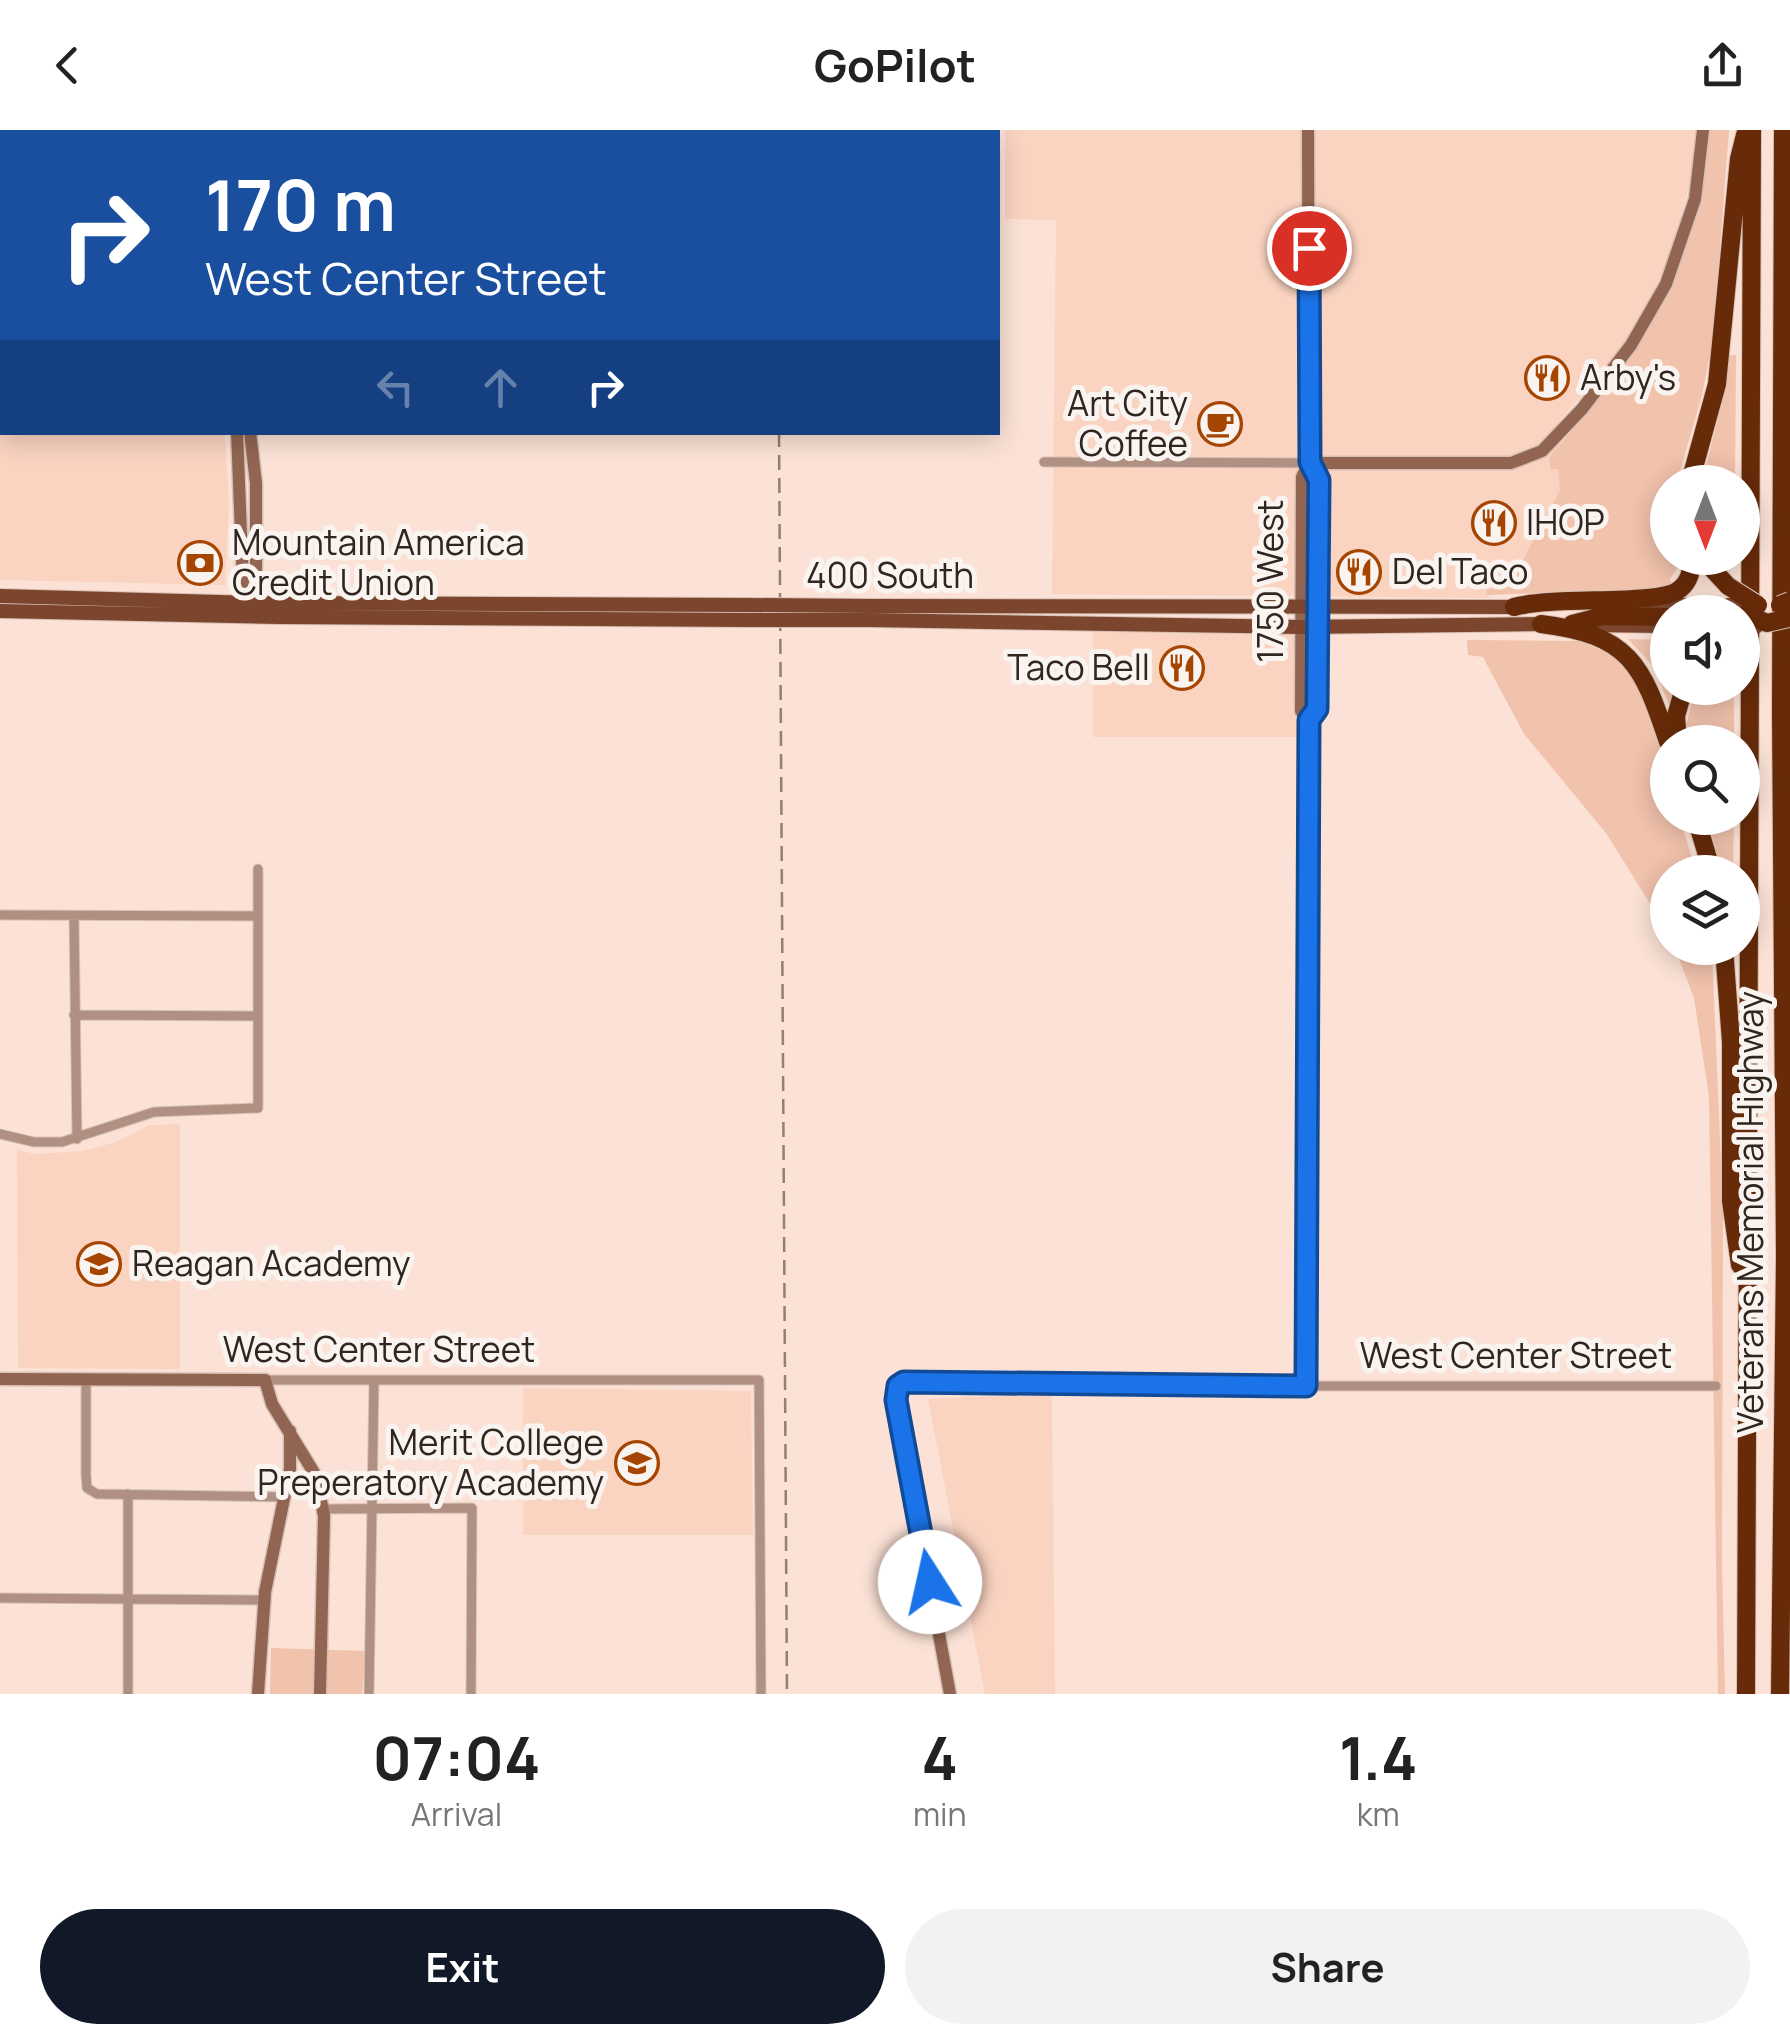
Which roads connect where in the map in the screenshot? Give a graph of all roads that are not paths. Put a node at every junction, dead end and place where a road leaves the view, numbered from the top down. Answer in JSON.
{"nodes":[{"id":1,"x":1308,"y":130,"type":"edge"},
{"id":2,"x":1703,"y":130,"type":"edge"},
{"id":3,"x":1749,"y":130,"type":"edge"},
{"id":4,"x":1784,"y":130,"type":"edge"},
{"id":5,"x":237,"y":435,"type":"edge"},
{"id":6,"x":250,"y":435,"type":"edge"},
{"id":7,"x":1044,"y":462,"type":"dead end"},
{"id":8,"x":1310,"y":462,"type":"junction"},
{"id":9,"x":1695,"y":465,"type":"edge"},
{"id":10,"x":1687,"y":575,"type":"edge"},
{"id":11,"x":1719,"y":575,"type":"edge"},
{"id":12,"x":1740,"y":595,"type":"edge"},
{"id":13,"x":0,"y":596,"type":"edge"},
{"id":14,"x":1319,"y":606,"type":"junction"},
{"id":15,"x":1650,"y":606,"type":"edge"},
{"id":16,"x":1300,"y":607,"type":"junction"},
{"id":17,"x":1514,"y":607,"type":"junction"},
{"id":18,"x":250,"y":610,"type":"junction"},
{"id":19,"x":0,"y":611,"type":"edge"},
{"id":20,"x":871,"y":613,"type":"junction"},
{"id":21,"x":1650,"y":617,"type":"edge"},
{"id":22,"x":1541,"y":624,"type":"junction"},
{"id":23,"x":1572,"y":624,"type":"junction"},
{"id":24,"x":1300,"y":626,"type":"junction"},
{"id":25,"x":1318,"y":626,"type":"junction"},
{"id":26,"x":1650,"y":626,"type":"edge"},
{"id":27,"x":1309,"y":720,"type":"junction"},
{"id":28,"x":1662,"y":725,"type":"edge"},
{"id":29,"x":258,"y":868,"type":"dead end"},
{"id":30,"x":0,"y":916,"type":"edge"},
{"id":31,"x":74,"y":916,"type":"junction"},
{"id":32,"x":258,"y":916,"type":"junction"},
{"id":33,"x":1725,"y":965,"type":"edge"},
{"id":34,"x":74,"y":1015,"type":"junction"},
{"id":35,"x":258,"y":1016,"type":"junction"},
{"id":36,"x":0,"y":1134,"type":"edge"},
{"id":37,"x":77,"y":1138,"type":"junction"},
{"id":38,"x":1788,"y":1249,"type":"edge"},
{"id":39,"x":1748,"y":1289,"type":"junction"},
{"id":40,"x":0,"y":1379,"type":"edge"},
{"id":41,"x":86,"y":1380,"type":"junction"},
{"id":42,"x":265,"y":1380,"type":"junction"},
{"id":43,"x":374,"y":1380,"type":"junction"},
{"id":44,"x":1306,"y":1386,"type":"junction"},
{"id":45,"x":1716,"y":1386,"type":"dead end"},
{"id":46,"x":290,"y":1429,"type":"junction"},
{"id":47,"x":128,"y":1494,"type":"junction"},
{"id":48,"x":285,"y":1497,"type":"junction"},
{"id":49,"x":374,"y":1508,"type":"junction"},
{"id":50,"x":322,"y":1509,"type":"junction"},
{"id":51,"x":0,"y":1598,"type":"edge"},
{"id":52,"x":127,"y":1598,"type":"junction"},
{"id":53,"x":264,"y":1600,"type":"junction"},
{"id":54,"x":128,"y":1694,"type":"edge"},
{"id":55,"x":258,"y":1694,"type":"edge"},
{"id":56,"x":320,"y":1694,"type":"edge"},
{"id":57,"x":369,"y":1694,"type":"edge"},
{"id":58,"x":471,"y":1694,"type":"edge"},
{"id":59,"x":761,"y":1694,"type":"edge"},
{"id":60,"x":950,"y":1694,"type":"edge"},
{"id":61,"x":1746,"y":1694,"type":"edge"},
{"id":62,"x":1780,"y":1694,"type":"edge"}],
"edges":[{"from":1,"to":8,"type":"street"},
{"from":2,"to":8,"type":"street"},
{"from":3,"to":9,"type":"highway"},
{"from":3,"to":39,"type":"highway","name":"Veterans Memorial Highway"},
{"from":4,"to":38,"type":"highway","name":"Veterans Memorial Highway"},
{"from":5,"to":18,"type":"street"},
{"from":6,"to":18,"type":"street"},
{"from":7,"to":8,"type":"street"},
{"from":8,"to":14,"type":"street","name":"1750 West"},
{"from":8,"to":16,"type":"street","name":"1750 West"},
{"from":10,"to":17,"type":"highway"},
{"from":11,"to":12,"type":"highway"},
{"from":13,"to":18,"type":"main road","name":"400 South"},
{"from":14,"to":16,"type":"main road","name":"400 South"},
{"from":14,"to":17,"type":"main road","name":"400 South"},
{"from":14,"to":25,"type":"street","name":"1750 West"},
{"from":15,"to":17,"type":"main road","name":"400 South"},
{"from":16,"to":20,"type":"main road","name":"400 South"},
{"from":16,"to":24,"type":"street","name":"1750 West"},
{"from":18,"to":19,"type":"main road","name":"400 South"},
{"from":18,"to":20,"type":"main road","name":"400 South","bridge":true},
{"from":20,"to":24,"type":"main road","name":"400 South"},
{"from":21,"to":23,"type":"highway"},
{"from":22,"to":23,"type":"main road"},
{"from":22,"to":25,"type":"main road"},
{"from":22,"to":28,"type":"highway"},
{"from":23,"to":26,"type":"main road"},
{"from":24,"to":25,"type":"main road"},
{"from":24,"to":27,"type":"street","name":"1750 West"},
{"from":25,"to":27,"type":"street","name":"1750 West"},
{"from":27,"to":44,"type":"street","name":"1750 West"},
{"from":29,"to":32,"type":"street"},
{"from":30,"to":31,"type":"street"},
{"from":31,"to":32,"type":"street"},
{"from":31,"to":34,"type":"street"},
{"from":32,"to":35,"type":"street"},
{"from":33,"to":39,"type":"highway"},
{"from":34,"to":35,"type":"street"},
{"from":34,"to":37,"type":"street"},
{"from":35,"to":37,"type":"street"},
{"from":36,"to":37,"type":"street"},
{"from":38,"to":62,"type":"highway","name":"Veterans Memorial Highway"},
{"from":39,"to":61,"type":"highway","name":"Veterans Memorial Highway"},
{"from":40,"to":41,"type":"street","name":"West Center Street"},
{"from":41,"to":42,"type":"street","name":"West Center Street"},
{"from":41,"to":47,"type":"street"},
{"from":42,"to":43,"type":"street","name":"West Center Street"},
{"from":42,"to":46,"type":"street"},
{"from":43,"to":49,"type":"street"},
{"from":43,"to":59,"type":"street","name":"West Center Street"},
{"from":44,"to":45,"type":"street","name":"West Center Street"},
{"from":44,"to":60,"type":"street","name":"West Center Street"},
{"from":46,"to":48,"type":"street"},
{"from":46,"to":50,"type":"street"},
{"from":47,"to":48,"type":"street"},
{"from":47,"to":52,"type":"street"},
{"from":48,"to":53,"type":"street"},
{"from":49,"to":50,"type":"street"},
{"from":49,"to":57,"type":"street"},
{"from":49,"to":58,"type":"street"},
{"from":50,"to":56,"type":"street"},
{"from":51,"to":52,"type":"street"},
{"from":52,"to":53,"type":"street"},
{"from":52,"to":54,"type":"street"},
{"from":53,"to":55,"type":"street"}]}
